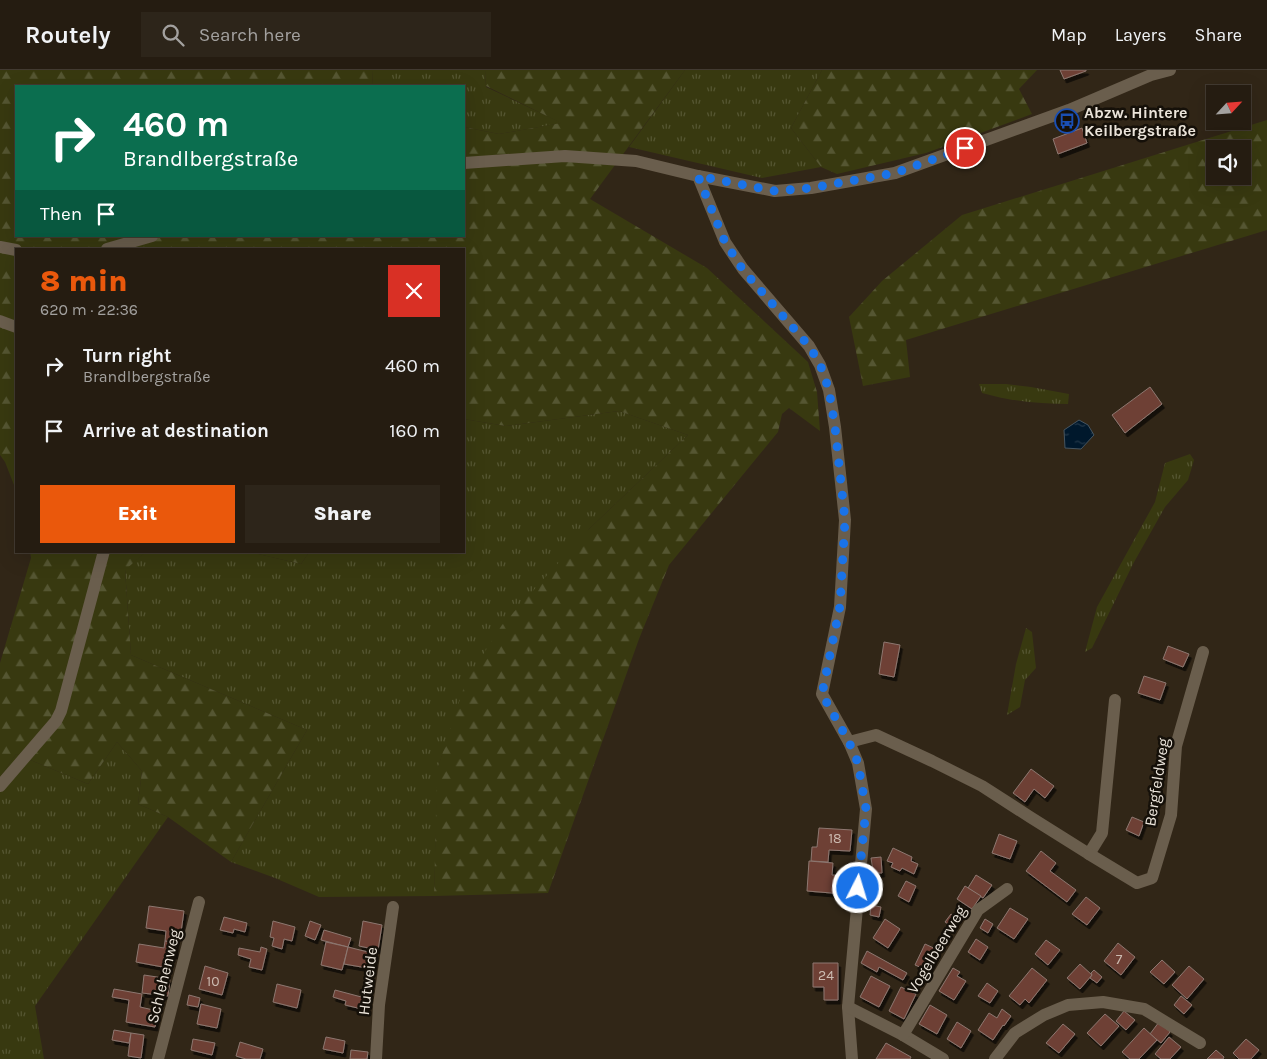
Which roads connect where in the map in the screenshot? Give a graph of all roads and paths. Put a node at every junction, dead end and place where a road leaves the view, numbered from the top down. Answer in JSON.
{"nodes":[{"id":1,"x":1170,"y":70,"type":"edge"},
{"id":2,"x":465,"y":164,"type":"edge"},
{"id":3,"x":698,"y":176,"type":"junction"},
{"id":4,"x":149,"y":237,"type":"edge"},
{"id":5,"x":0,"y":247,"type":"edge"},
{"id":6,"x":110,"y":248,"type":"edge"},
{"id":7,"x":15,"y":250,"type":"edge"},
{"id":8,"x":0,"y":321,"type":"edge"},
{"id":9,"x":15,"y":327,"type":"edge"},
{"id":10,"x":103,"y":553,"type":"edge"},
{"id":11,"x":1203,"y":652,"type":"dead end"},
{"id":12,"x":1115,"y":700,"type":"dead end"},
{"id":13,"x":849,"y":742,"type":"junction"},
{"id":14,"x":0,"y":786,"type":"edge"},
{"id":15,"x":1089,"y":854,"type":"junction"},
{"id":16,"x":1007,"y":889,"type":"dead end"},
{"id":17,"x":198,"y":902,"type":"dead end"},
{"id":18,"x":393,"y":907,"type":"dead end"},
{"id":19,"x":848,"y":1007,"type":"junction"},
{"id":20,"x":903,"y":1035,"type":"junction"},
{"id":21,"x":1200,"y":1043,"type":"dead end"},
{"id":22,"x":158,"y":1059,"type":"edge"},
{"id":23,"x":376,"y":1059,"type":"edge"},
{"id":24,"x":852,"y":1059,"type":"edge"},
{"id":25,"x":943,"y":1059,"type":"edge"},
{"id":26,"x":995,"y":1059,"type":"edge"}],
"edges":[{"from":1,"to":3,"type":"street"},
{"from":2,"to":3,"type":"street"},
{"from":3,"to":13,"type":"street"},
{"from":4,"to":6,"type":"street"},
{"from":5,"to":7,"type":"street"},
{"from":8,"to":9,"type":"street"},
{"from":10,"to":14,"type":"street"},
{"from":11,"to":15,"type":"street","name":"Bergfeldweg"},
{"from":12,"to":15,"type":"street"},
{"from":13,"to":15,"type":"street","name":"Bergfeldweg"},
{"from":13,"to":19,"type":"street"},
{"from":16,"to":20,"type":"street","name":"Vogelbeerweg"},
{"from":17,"to":22,"type":"street","name":"Schlehenweg"},
{"from":18,"to":23,"type":"street","name":"Hutweide"},
{"from":19,"to":20,"type":"street"},
{"from":19,"to":24,"type":"street"},
{"from":20,"to":25,"type":"street"},
{"from":21,"to":26,"type":"street"}]}
